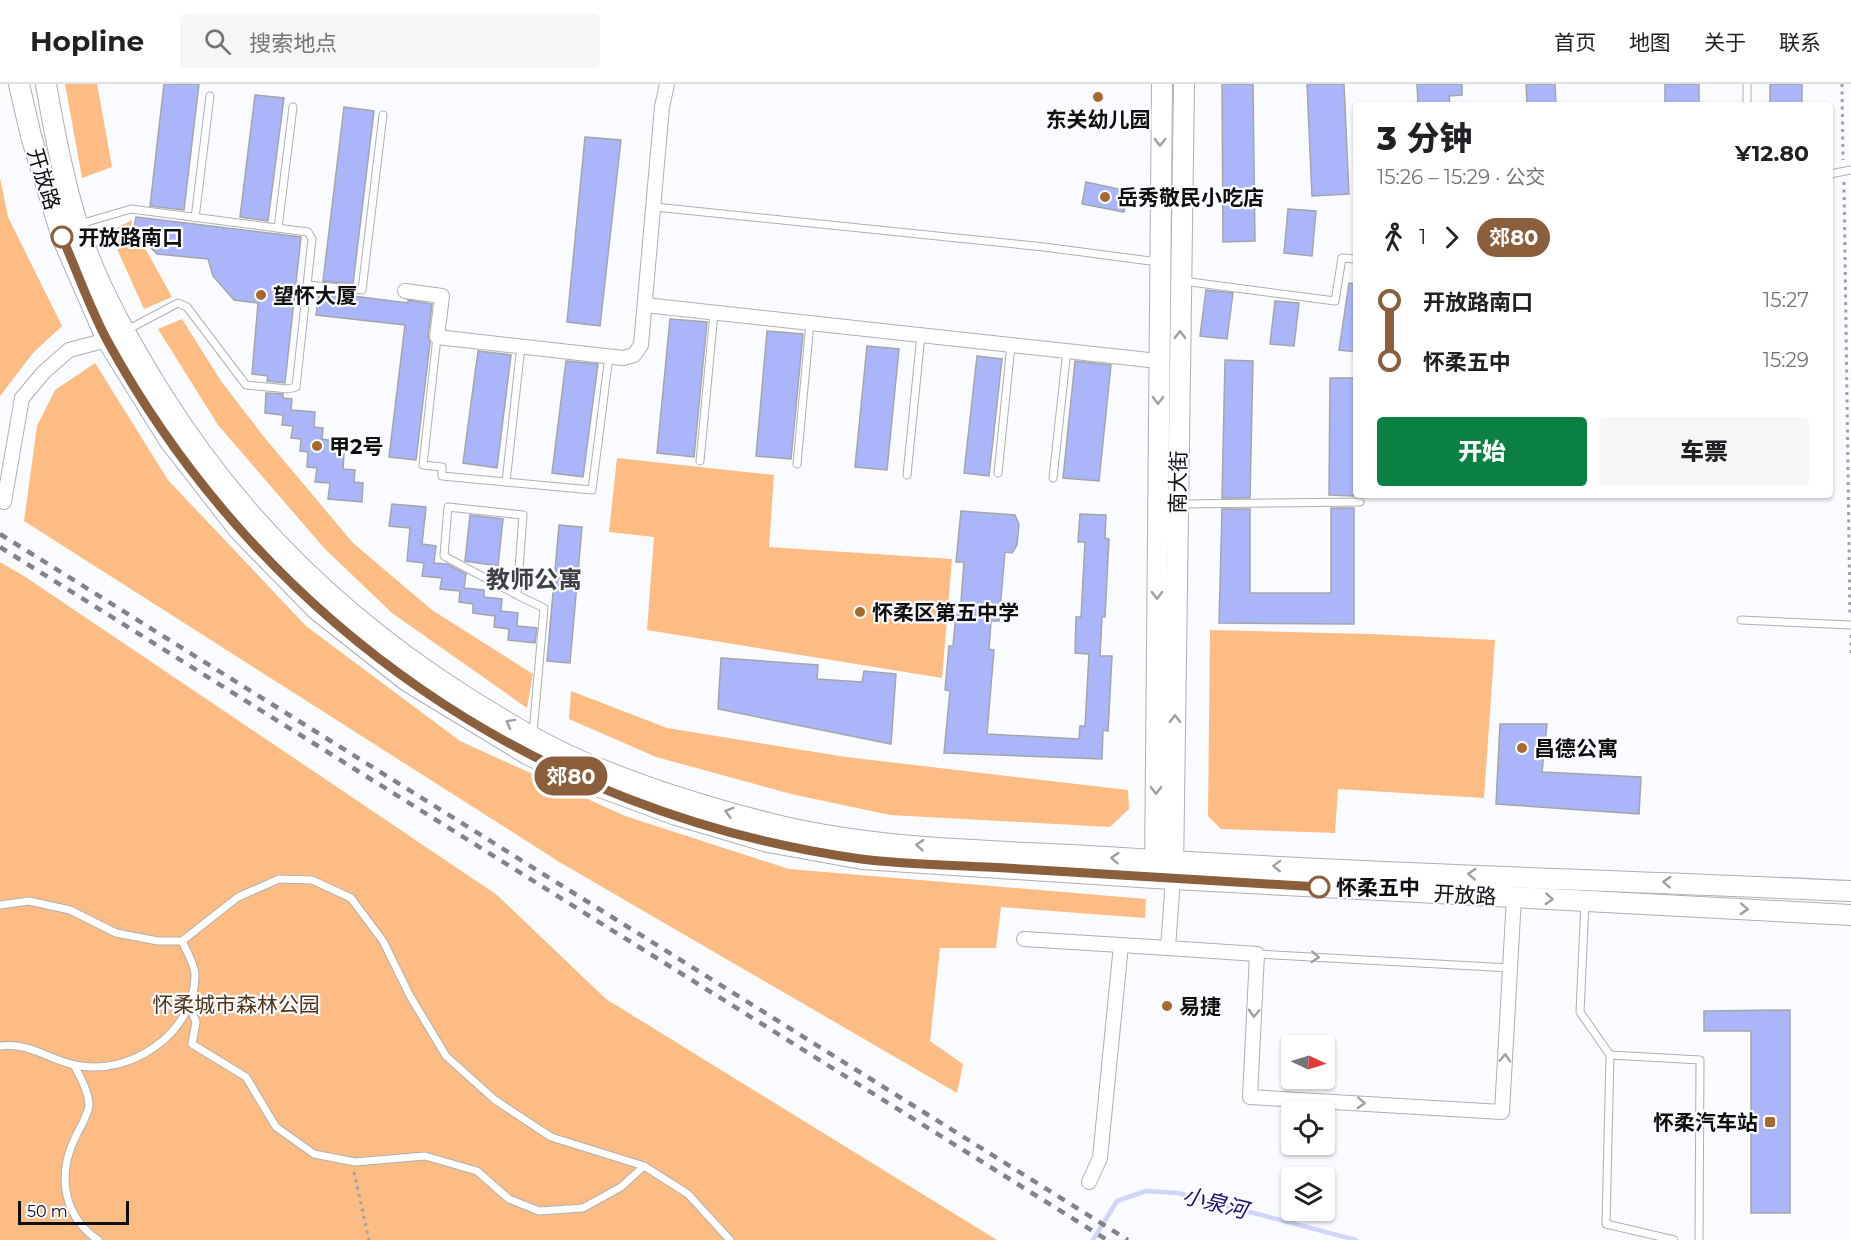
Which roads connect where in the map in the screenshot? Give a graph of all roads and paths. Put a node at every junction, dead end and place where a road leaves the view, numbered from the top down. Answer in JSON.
{"nodes":[{"id":1,"x":19,"y":84,"type":"edge"},
{"id":2,"x":46,"y":84,"type":"edge"},
{"id":3,"x":667,"y":84,"type":"edge"},
{"id":4,"x":1162,"y":84,"type":"edge"},
{"id":5,"x":1184,"y":84,"type":"edge"},
{"id":6,"x":1748,"y":84,"type":"edge"},
{"id":7,"x":1842,"y":84,"type":"edge"},
{"id":8,"x":210,"y":96,"type":"dead end"},
{"id":9,"x":1747,"y":102,"type":"edge"},
{"id":10,"x":293,"y":107,"type":"dead end"},
{"id":11,"x":382,"y":115,"type":"dead end"},
{"id":12,"x":1847,"y":170,"type":"edge"},
{"id":13,"x":655,"y":207,"type":"junction"},
{"id":14,"x":195,"y":218,"type":"junction"},
{"id":15,"x":77,"y":224,"type":"junction"},
{"id":16,"x":278,"y":228,"type":"junction"},
{"id":17,"x":1353,"y":259,"type":"edge"},
{"id":18,"x":1158,"y":262,"type":"junction"},
{"id":19,"x":1181,"y":281,"type":"junction"},
{"id":20,"x":307,"y":285,"type":"junction"},
{"id":21,"x":405,"y":291,"type":"dead end"},
{"id":22,"x":645,"y":305,"type":"junction"},
{"id":23,"x":714,"y":313,"type":"junction"},
{"id":24,"x":810,"y":323,"type":"junction"},
{"id":25,"x":921,"y":334,"type":"junction"},
{"id":26,"x":115,"y":336,"type":"junction"},
{"id":27,"x":437,"y":336,"type":"junction"},
{"id":28,"x":1011,"y":345,"type":"junction"},
{"id":29,"x":521,"y":346,"type":"junction"},
{"id":30,"x":1067,"y":350,"type":"junction"},
{"id":31,"x":609,"y":356,"type":"junction"},
{"id":32,"x":1158,"y":361,"type":"junction"},
{"id":33,"x":700,"y":461,"type":"dead end"},
{"id":34,"x":797,"y":464,"type":"dead end"},
{"id":35,"x":998,"y":473,"type":"dead end"},
{"id":36,"x":907,"y":475,"type":"dead end"},
{"id":37,"x":1053,"y":478,"type":"dead end"},
{"id":38,"x":506,"y":482,"type":"junction"},
{"id":39,"x":4,"y":502,"type":"dead end"},
{"id":40,"x":1360,"y":502,"type":"dead end"},
{"id":41,"x":1178,"y":504,"type":"junction"},
{"id":42,"x":516,"y":595,"type":"junction"},
{"id":43,"x":1742,"y":620,"type":"dead end"},
{"id":44,"x":1851,"y":625,"type":"edge"},
{"id":45,"x":1851,"y":656,"type":"edge"},
{"id":46,"x":533,"y":736,"type":"junction"},
{"id":47,"x":1164,"y":870,"type":"junction"},
{"id":48,"x":1851,"y":891,"type":"edge"},
{"id":49,"x":1514,"y":897,"type":"junction"},
{"id":50,"x":1585,"y":901,"type":"junction"},
{"id":51,"x":0,"y":905,"type":"edge"},
{"id":52,"x":1851,"y":915,"type":"edge"},
{"id":53,"x":1024,"y":939,"type":"dead end"},
{"id":54,"x":182,"y":941,"type":"junction"},
{"id":55,"x":1121,"y":945,"type":"junction"},
{"id":56,"x":1168,"y":948,"type":"junction"},
{"id":57,"x":1257,"y":954,"type":"junction"},
{"id":58,"x":1510,"y":968,"type":"junction"},
{"id":59,"x":189,"y":1004,"type":"junction"},
{"id":60,"x":0,"y":1046,"type":"edge"},
{"id":61,"x":1610,"y":1055,"type":"junction"},
{"id":62,"x":74,"y":1065,"type":"junction"},
{"id":63,"x":348,"y":1161,"type":"junction"},
{"id":64,"x":644,"y":1166,"type":"junction"},
{"id":65,"x":1089,"y":1182,"type":"dead end"},
{"id":66,"x":98,"y":1240,"type":"edge"},
{"id":67,"x":369,"y":1240,"type":"edge"},
{"id":68,"x":730,"y":1240,"type":"edge"},
{"id":69,"x":1674,"y":1240,"type":"edge"},
{"id":70,"x":1699,"y":1240,"type":"edge"}],
"edges":[{"from":1,"to":26,"type":"main road","name":"开放路"},
{"from":2,"to":15,"type":"main road","name":"开放路"},
{"from":3,"to":13,"type":"street"},
{"from":4,"to":18,"type":"main road","name":"南大街","one_way":true},
{"from":5,"to":19,"type":"main road","name":"南大街"},
{"from":6,"to":9,"type":"lane"},
{"from":7,"to":12,"type":"path"},
{"from":8,"to":14,"type":"lane"},
{"from":10,"to":16,"type":"lane"},
{"from":11,"to":20,"type":"lane"},
{"from":12,"to":44,"type":"path"},
{"from":13,"to":18,"type":"lane"},
{"from":13,"to":22,"type":"street"},
{"from":14,"to":15,"type":"lane"},
{"from":14,"to":16,"type":"lane"},
{"from":15,"to":26,"type":"main road","name":"开放路"},
{"from":16,"to":20,"type":"lane"},
{"from":17,"to":19,"type":"lane"},
{"from":18,"to":32,"type":"main road","name":"南大街"},
{"from":41,"to":19,"type":"main road","name":"南大街","one_way":true},
{"from":20,"to":26,"type":"lane"},
{"from":21,"to":27,"type":"street"},
{"from":22,"to":23,"type":"street"},
{"from":22,"to":31,"type":"street"},
{"from":23,"to":24,"type":"street"},
{"from":23,"to":33,"type":"lane"},
{"from":24,"to":25,"type":"street"},
{"from":24,"to":34,"type":"lane"},
{"from":25,"to":28,"type":"street"},
{"from":25,"to":36,"type":"lane"},
{"from":26,"to":39,"type":"street"},
{"from":46,"to":26,"type":"main road","name":"开放路","one_way":true},
{"from":26,"to":47,"type":"main road","name":"开放路"},
{"from":27,"to":29,"type":"street"},
{"from":27,"to":38,"type":"lane"},
{"from":28,"to":30,"type":"street"},
{"from":28,"to":35,"type":"lane"},
{"from":29,"to":31,"type":"street"},
{"from":29,"to":38,"type":"lane"},
{"from":30,"to":32,"type":"street"},
{"from":30,"to":37,"type":"lane"},
{"from":31,"to":38,"type":"lane"},
{"from":32,"to":47,"type":"main road","name":"南大街","one_way":true},
{"from":40,"to":41,"type":"lane"},
{"from":47,"to":41,"type":"main road","name":"南大街","one_way":true},
{"from":42,"to":42,"type":"lane"},
{"from":42,"to":46,"type":"lane"},
{"from":43,"to":44,"type":"lane"},
{"from":44,"to":45,"type":"path"},
{"from":47,"to":46,"type":"main road","name":"开放路","one_way":true},
{"from":48,"to":47,"type":"main road","name":"开放路","one_way":true},
{"from":47,"to":49,"type":"main road","name":"开放路"},
{"from":47,"to":56,"type":"street"},
{"from":49,"to":50,"type":"main road","name":"开放路","one_way":true},
{"from":49,"to":58,"type":"street"},
{"from":50,"to":52,"type":"main road","name":"开放路","one_way":true},
{"from":50,"to":61,"type":"lane"},
{"from":51,"to":54,"type":"lane"},
{"from":53,"to":55,"type":"street"},
{"from":54,"to":59,"type":"lane"},
{"from":54,"to":64,"type":"lane"},
{"from":55,"to":56,"type":"street"},
{"from":55,"to":65,"type":"street"},
{"from":56,"to":57,"type":"street"},
{"from":57,"to":58,"type":"lane","one_way":true},
{"from":57,"to":58,"type":"street","one_way":true},
{"from":59,"to":62,"type":"lane"},
{"from":59,"to":63,"type":"lane"},
{"from":60,"to":62,"type":"lane"},
{"from":61,"to":69,"type":"lane"},
{"from":61,"to":70,"type":"lane"},
{"from":62,"to":66,"type":"lane"},
{"from":63,"to":64,"type":"lane"},
{"from":63,"to":67,"type":"path"},
{"from":64,"to":68,"type":"lane"}]}
